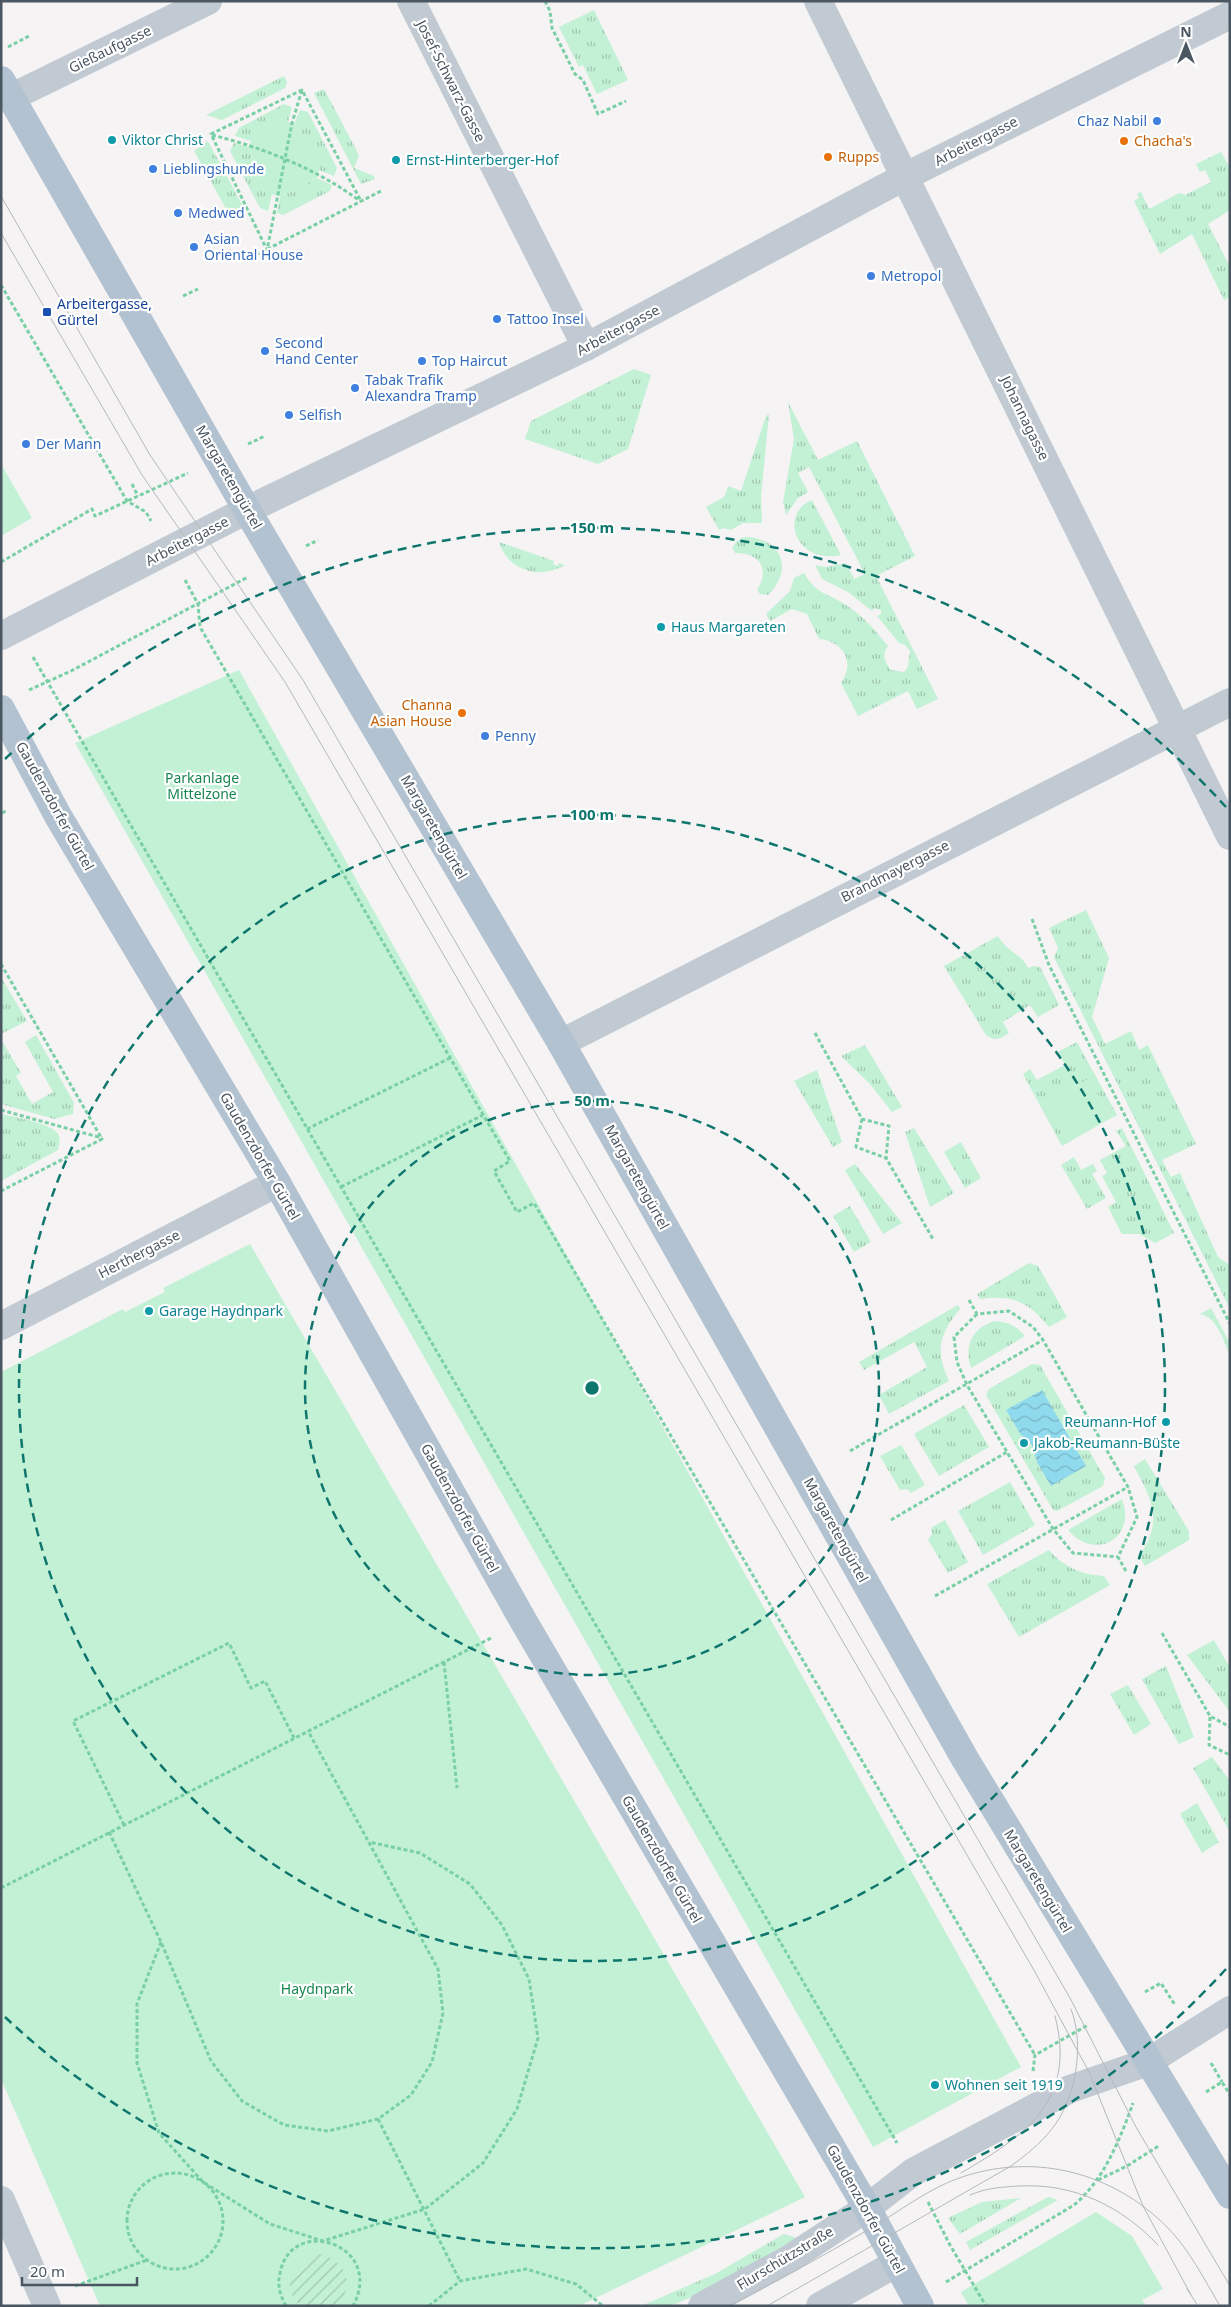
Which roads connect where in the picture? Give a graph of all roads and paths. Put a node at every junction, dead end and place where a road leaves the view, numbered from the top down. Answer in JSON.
{"nodes":[{"id":1,"x":208,"y":1,"type":"edge"},
{"id":2,"x":411,"y":1,"type":"edge"},
{"id":3,"x":545,"y":1,"type":"edge"},
{"id":4,"x":818,"y":1,"type":"edge"},
{"id":5,"x":1230,"y":15,"type":"edge"},
{"id":6,"x":31,"y":35,"type":"dead end"},
{"id":7,"x":1,"y":51,"type":"edge"},
{"id":8,"x":7,"y":89,"type":"edge"},
{"id":9,"x":302,"y":90,"type":"junction"},
{"id":10,"x":626,"y":101,"type":"dead end"},
{"id":11,"x":211,"y":134,"type":"junction"},
{"id":12,"x":284,"y":160,"type":"junction"},
{"id":13,"x":444,"y":160,"type":"dead end"},
{"id":14,"x":437,"y":164,"type":"dead end"},
{"id":15,"x":906,"y":176,"type":"junction"},
{"id":16,"x":382,"y":190,"type":"dead end"},
{"id":17,"x":361,"y":201,"type":"junction"},
{"id":18,"x":267,"y":250,"type":"junction"},
{"id":19,"x":250,"y":258,"type":"dead end"},
{"id":20,"x":1,"y":284,"type":"edge"},
{"id":21,"x":198,"y":289,"type":"dead end"},
{"id":22,"x":183,"y":296,"type":"dead end"},
{"id":23,"x":586,"y":347,"type":"junction"},
{"id":24,"x":266,"y":436,"type":"dead end"},
{"id":25,"x":218,"y":459,"type":"junction"},
{"id":26,"x":132,"y":484,"type":"dead end"},
{"id":27,"x":138,"y":496,"type":"junction"},
{"id":28,"x":127,"y":501,"type":"junction"},
{"id":29,"x":247,"y":510,"type":"junction"},
{"id":30,"x":318,"y":540,"type":"dead end"},
{"id":31,"x":169,"y":550,"type":"junction"},
{"id":32,"x":277,"y":561,"type":"junction"},
{"id":33,"x":1,"y":562,"type":"edge"},
{"id":34,"x":198,"y":604,"type":"junction"},
{"id":35,"x":1,"y":636,"type":"edge"},
{"id":36,"x":47,"y":681,"type":"junction"},
{"id":37,"x":26,"y":692,"type":"dead end"},
{"id":38,"x":1230,"y":702,"type":"edge"},
{"id":39,"x":1,"y":710,"type":"edge"},
{"id":40,"x":1177,"y":729,"type":"junction"},
{"id":41,"x":1230,"y":836,"type":"edge"},
{"id":42,"x":1032,"y":919,"type":"dead end"},
{"id":43,"x":1,"y":964,"type":"edge"},
{"id":44,"x":815,"y":1033,"type":"dead end"},
{"id":45,"x":561,"y":1043,"type":"junction"},
{"id":46,"x":450,"y":1058,"type":"junction"},
{"id":47,"x":1,"y":1110,"type":"edge"},
{"id":48,"x":482,"y":1115,"type":"junction"},
{"id":49,"x":862,"y":1119,"type":"junction"},
{"id":50,"x":307,"y":1129,"type":"junction"},
{"id":51,"x":102,"y":1138,"type":"junction"},
{"id":52,"x":886,"y":1158,"type":"junction"},
{"id":53,"x":277,"y":1183,"type":"junction"},
{"id":54,"x":341,"y":1187,"type":"junction"},
{"id":55,"x":1,"y":1191,"type":"edge"},
{"id":56,"x":933,"y":1239,"type":"dead end"},
{"id":57,"x":969,"y":1300,"type":"dead end"},
{"id":58,"x":977,"y":1314,"type":"junction"},
{"id":59,"x":1230,"y":1324,"type":"edge"},
{"id":60,"x":1,"y":1326,"type":"edge"},
{"id":61,"x":1043,"y":1340,"type":"junction"},
{"id":62,"x":967,"y":1385,"type":"junction"},
{"id":63,"x":850,"y":1451,"type":"dead end"},
{"id":64,"x":1007,"y":1452,"type":"junction"},
{"id":65,"x":1128,"y":1487,"type":"junction"},
{"id":66,"x":890,"y":1520,"type":"dead end"},
{"id":67,"x":1053,"y":1529,"type":"junction"},
{"id":68,"x":1118,"y":1557,"type":"junction"},
{"id":69,"x":1127,"y":1573,"type":"dead end"},
{"id":70,"x":935,"y":1596,"type":"dead end"},
{"id":71,"x":524,"y":1622,"type":"junction"},
{"id":72,"x":1162,"y":1633,"type":"dead end"},
{"id":73,"x":444,"y":1662,"type":"junction"},
{"id":74,"x":1210,"y":1716,"type":"junction"},
{"id":75,"x":1230,"y":1727,"type":"edge"},
{"id":76,"x":308,"y":1731,"type":"junction"},
{"id":77,"x":294,"y":1738,"type":"junction"},
{"id":78,"x":1230,"y":1755,"type":"edge"},
{"id":79,"x":457,"y":1788,"type":"dead end"},
{"id":80,"x":124,"y":1824,"type":"junction"},
{"id":81,"x":109,"y":1832,"type":"junction"},
{"id":82,"x":369,"y":1842,"type":"junction"},
{"id":83,"x":1,"y":1888,"type":"edge"},
{"id":84,"x":161,"y":1942,"type":"junction"},
{"id":85,"x":1230,"y":2010,"type":"edge"},
{"id":86,"x":1035,"y":2055,"type":"dead end"},
{"id":87,"x":1148,"y":2062,"type":"junction"},
{"id":88,"x":378,"y":2119,"type":"junction"},
{"id":89,"x":913,"y":2172,"type":"junction"},
{"id":90,"x":203,"y":2182,"type":"junction"},
{"id":91,"x":1230,"y":2195,"type":"edge"},
{"id":92,"x":1,"y":2200,"type":"edge"},
{"id":93,"x":867,"y":2208,"type":"junction"},
{"id":94,"x":424,"y":2209,"type":"junction"},
{"id":95,"x":323,"y":2241,"type":"junction"},
{"id":96,"x":147,"y":2260,"type":"junction"},
{"id":97,"x":897,"y":2263,"type":"junction"},
{"id":98,"x":965,"y":2271,"type":"junction"},
{"id":99,"x":460,"y":2281,"type":"junction"},
{"id":100,"x":46,"y":2302,"type":"edge"},
{"id":101,"x":918,"y":2302,"type":"edge"},
{"id":102,"x":286,"y":2306,"type":"edge"},
{"id":103,"x":353,"y":2306,"type":"edge"},
{"id":104,"x":429,"y":2306,"type":"edge"},
{"id":105,"x":603,"y":2306,"type":"edge"},
{"id":106,"x":702,"y":2306,"type":"edge"},
{"id":107,"x":820,"y":2306,"type":"edge"},
{"id":108,"x":986,"y":2306,"type":"edge"}],
"edges":[{"from":1,"to":8,"type":"street","name":"Gießaufgasse"},
{"from":2,"to":23,"type":"street","name":"Josef-Schwarz-Gasse"},
{"from":3,"to":10,"type":"path"},
{"from":4,"to":15,"type":"street","name":"Johannagasse"},
{"from":5,"to":15,"type":"street","name":"Arbeitergasse"},
{"from":6,"to":7,"type":"path"},
{"from":8,"to":25,"type":"main road","name":"Margaretengürtel"},
{"from":9,"to":11,"type":"path"},
{"from":9,"to":12,"type":"path"},
{"from":9,"to":17,"type":"path"},
{"from":11,"to":12,"type":"path"},
{"from":11,"to":18,"type":"path"},
{"from":12,"to":17,"type":"path"},
{"from":12,"to":18,"type":"path"},
{"from":13,"to":14,"type":"path"},
{"from":15,"to":23,"type":"street","name":"Arbeitergasse"},
{"from":15,"to":40,"type":"street","name":"Johannagasse"},
{"from":16,"to":17,"type":"path"},
{"from":17,"to":18,"type":"path"},
{"from":18,"to":19,"type":"path"},
{"from":20,"to":28,"type":"path"},
{"from":21,"to":22,"type":"path"},
{"from":23,"to":29,"type":"street","name":"Arbeitergasse"},
{"from":24,"to":25,"type":"path"},
{"from":25,"to":27,"type":"path"},
{"from":25,"to":29,"type":"main road","name":"Margaretengürtel"},
{"from":26,"to":27,"type":"path"},
{"from":27,"to":28,"type":"path"},
{"from":28,"to":31,"type":"path"},
{"from":28,"to":33,"type":"path"},
{"from":29,"to":31,"type":"street","name":"Arbeitergasse"},
{"from":29,"to":32,"type":"main road","name":"Margaretengürtel"},
{"from":30,"to":32,"type":"path"},
{"from":31,"to":34,"type":"path"},
{"from":31,"to":35,"type":"street","name":"Arbeitergasse"},
{"from":32,"to":34,"type":"path"},
{"from":32,"to":45,"type":"main road","name":"Margaretengürtel"},
{"from":34,"to":36,"type":"path"},
{"from":34,"to":46,"type":"path"},
{"from":36,"to":37,"type":"path"},
{"from":36,"to":50,"type":"path"},
{"from":38,"to":40,"type":"street","name":"Brandmayergasse"},
{"from":39,"to":53,"type":"main road","name":"Gaudenzdorfer Gürtel"},
{"from":40,"to":41,"type":"street","name":"Johannagasse"},
{"from":40,"to":45,"type":"street","name":"Brandmayergasse"},
{"from":42,"to":59,"type":"path"},
{"from":43,"to":51,"type":"path"},
{"from":44,"to":49,"type":"path"},
{"from":45,"to":87,"type":"main road","name":"Margaretengürtel"},
{"from":46,"to":48,"type":"path"},
{"from":46,"to":50,"type":"path"},
{"from":47,"to":51,"type":"path"},
{"from":48,"to":54,"type":"path"},
{"from":48,"to":86,"type":"path"},
{"from":49,"to":52,"type":"path"},
{"from":49,"to":52,"type":"path"},
{"from":50,"to":54,"type":"path"},
{"from":51,"to":55,"type":"path"},
{"from":52,"to":56,"type":"path"},
{"from":53,"to":60,"type":"street","name":"Herthergasse"},
{"from":53,"to":71,"type":"main road","name":"Gaudenzdorfer Gürtel"},
{"from":54,"to":89,"type":"path"},
{"from":57,"to":58,"type":"path"},
{"from":58,"to":61,"type":"path"},
{"from":58,"to":62,"type":"path"},
{"from":61,"to":62,"type":"path"},
{"from":61,"to":65,"type":"path"},
{"from":62,"to":63,"type":"path"},
{"from":62,"to":64,"type":"path"},
{"from":64,"to":66,"type":"path"},
{"from":64,"to":67,"type":"path"},
{"from":65,"to":67,"type":"path"},
{"from":65,"to":68,"type":"path"},
{"from":67,"to":68,"type":"path"},
{"from":67,"to":70,"type":"path"},
{"from":68,"to":69,"type":"path"},
{"from":71,"to":73,"type":"path"},
{"from":71,"to":93,"type":"main road","name":"Gaudenzdorfer Gürtel"},
{"from":72,"to":74,"type":"path"},
{"from":73,"to":76,"type":"path"},
{"from":73,"to":79,"type":"path"},
{"from":74,"to":75,"type":"path"},
{"from":74,"to":78,"type":"path"},
{"from":76,"to":77,"type":"path"},
{"from":76,"to":82,"type":"path"},
{"from":77,"to":80,"type":"path"},
{"from":77,"to":80,"type":"path"},
{"from":80,"to":81,"type":"path"},
{"from":81,"to":83,"type":"path"},
{"from":81,"to":84,"type":"path"},
{"from":82,"to":88,"type":"path"},
{"from":82,"to":94,"type":"path"},
{"from":84,"to":88,"type":"path"},
{"from":84,"to":90,"type":"path"},
{"from":85,"to":87,"type":"street","name":"Flurschützstraße"},
{"from":87,"to":89,"type":"street","name":"Flurschützstraße"},
{"from":87,"to":91,"type":"main road","name":"Margaretengürtel"},
{"from":87,"to":98,"type":"path"},
{"from":88,"to":94,"type":"path"},
{"from":89,"to":93,"type":"street","name":"Flurschützstraße"},
{"from":89,"to":98,"type":"path"},
{"from":90,"to":95,"type":"path"},
{"from":90,"to":96,"type":"path"},
{"from":90,"to":96,"type":"path"},
{"from":92,"to":100,"type":"street"},
{"from":93,"to":97,"type":"main road","name":"Gaudenzdorfer Gürtel"},
{"from":93,"to":106,"type":"street","name":"Flurschützstraße"},
{"from":94,"to":95,"type":"path"},
{"from":94,"to":99,"type":"path"},
{"from":95,"to":102,"type":"path"},
{"from":95,"to":103,"type":"path"},
{"from":96,"to":100,"type":"path"},
{"from":97,"to":101,"type":"main road","name":"Gaudenzdorfer Gürtel"},
{"from":97,"to":107,"type":"street"},
{"from":98,"to":101,"type":"path"},
{"from":98,"to":108,"type":"path"},
{"from":99,"to":104,"type":"path"},
{"from":99,"to":105,"type":"path"}]}
